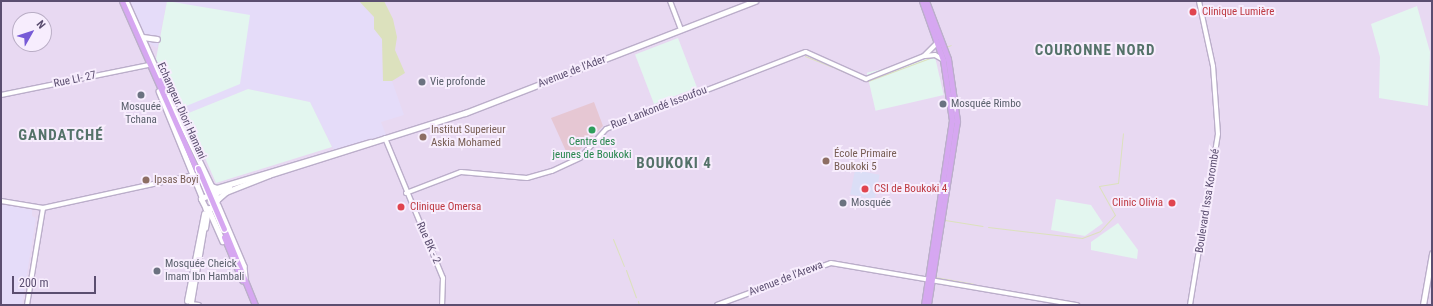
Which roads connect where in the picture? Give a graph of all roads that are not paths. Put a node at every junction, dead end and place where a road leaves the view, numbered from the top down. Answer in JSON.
{"nodes":[{"id":1,"x":121,"y":1,"type":"edge"},
{"id":2,"x":126,"y":1,"type":"edge"},
{"id":3,"x":670,"y":1,"type":"edge"},
{"id":4,"x":755,"y":1,"type":"edge"},
{"id":5,"x":922,"y":1,"type":"edge"},
{"id":6,"x":926,"y":1,"type":"edge"},
{"id":7,"x":1199,"y":1,"type":"edge"},
{"id":8,"x":681,"y":30,"type":"junction"},
{"id":9,"x":143,"y":37,"type":"junction"},
{"id":10,"x":156,"y":38,"type":"dead end"},
{"id":11,"x":938,"y":43,"type":"junction"},
{"id":12,"x":924,"y":56,"type":"junction"},
{"id":13,"x":943,"y":60,"type":"junction"},
{"id":14,"x":148,"y":65,"type":"junction"},
{"id":15,"x":155,"y":74,"type":"junction"},
{"id":16,"x":166,"y":92,"type":"junction"},
{"id":17,"x":1,"y":95,"type":"edge"},
{"id":18,"x":167,"y":104,"type":"junction"},
{"id":19,"x":172,"y":122,"type":"junction"},
{"id":20,"x":386,"y":139,"type":"junction"},
{"id":21,"x":196,"y":171,"type":"junction"},
{"id":22,"x":268,"y":172,"type":"junction"},
{"id":23,"x":216,"y":191,"type":"junction"},
{"id":24,"x":406,"y":193,"type":"junction"},
{"id":25,"x":202,"y":197,"type":"junction"},
{"id":26,"x":1,"y":201,"type":"edge"},
{"id":27,"x":218,"y":202,"type":"junction"},
{"id":28,"x":202,"y":206,"type":"junction"},
{"id":29,"x":43,"y":208,"type":"junction"},
{"id":30,"x":209,"y":210,"type":"junction"},
{"id":31,"x":205,"y":214,"type":"tunnel mouth"},
{"id":32,"x":206,"y":222,"type":"junction"},
{"id":33,"x":214,"y":223,"type":"junction"},
{"id":34,"x":200,"y":242,"type":"junction"},
{"id":35,"x":1432,"y":254,"type":"edge"},
{"id":36,"x":243,"y":278,"type":"junction"},
{"id":37,"x":931,"y":279,"type":"junction"},
{"id":38,"x":188,"y":304,"type":"edge"},
{"id":39,"x":27,"y":305,"type":"edge"},
{"id":40,"x":199,"y":305,"type":"edge"},
{"id":41,"x":251,"y":305,"type":"edge"},
{"id":42,"x":255,"y":305,"type":"edge"},
{"id":43,"x":442,"y":305,"type":"edge"},
{"id":44,"x":717,"y":305,"type":"edge"},
{"id":45,"x":924,"y":305,"type":"edge"},
{"id":46,"x":928,"y":305,"type":"edge"},
{"id":47,"x":1077,"y":305,"type":"edge"},
{"id":48,"x":1190,"y":305,"type":"edge"},
{"id":49,"x":1423,"y":305,"type":"edge"}],
"edges":[{"from":1,"to":14,"type":"main road"},
{"from":1,"to":15,"type":"main road","name":"Echangeur Diori Hamani"},
{"from":2,"to":9,"type":"main road"},
{"from":2,"to":15,"type":"main road","name":"Echangeur Diori Hamani"},
{"from":3,"to":8,"type":"street"},
{"from":4,"to":8,"type":"main road","name":"Avenue de l'Ader"},
{"from":5,"to":11,"type":"main road"},
{"from":6,"to":37,"type":"main road"},
{"from":7,"to":48,"type":"street","name":"Boulevard Issa Korombé"},
{"from":8,"to":20,"type":"main road","name":"Avenue de l'Ader"},
{"from":9,"to":10,"type":"main road"},
{"from":9,"to":16,"type":"main road"},
{"from":11,"to":12,"type":"street"},
{"from":11,"to":13,"type":"main road"},
{"from":12,"to":13,"type":"street"},
{"from":12,"to":24,"type":"street","name":"Rue Lankondé Issoufou"},
{"from":13,"to":37,"type":"main road"},
{"from":14,"to":17,"type":"street","name":"Rue LI- 27"},
{"from":14,"to":19,"type":"main road"},
{"from":15,"to":16,"type":"main road"},
{"from":15,"to":18,"type":"main road","name":"Echangeur Diori Hamani"},
{"from":15,"to":21,"type":"main road","name":"Echangeur Diori Hamani"},
{"from":16,"to":23,"type":"main road"},
{"from":18,"to":19,"type":"main road"},
{"from":18,"to":21,"type":"main road","name":"Echangeur Diori Hamani"},
{"from":19,"to":21,"type":"main road"},
{"from":20,"to":22,"type":"main road","name":"Avenue de l'Ader"},
{"from":20,"to":24,"type":"street","name":"Rue BK - 2"},
{"from":21,"to":25,"type":"main road"},
{"from":21,"to":29,"type":"street"},
{"from":21,"to":36,"type":"main road","name":"Echangeur Diori Hamani","bridge":true},
{"from":22,"to":23,"type":"main road","name":"Avenue de l'Ader"},
{"from":22,"to":27,"type":"main road","name":"Avenue de l'Ader"},
{"from":23,"to":25,"type":"main road","name":"Avenue de l'Ader"},
{"from":23,"to":27,"type":"main road"},
{"from":24,"to":43,"type":"street","name":"Rue BK - 2"},
{"from":25,"to":28,"type":"main road"},
{"from":26,"to":29,"type":"street"},
{"from":27,"to":30,"type":"main road","name":"Avenue de l'Ader"},
{"from":27,"to":36,"type":"main road"},
{"from":28,"to":30,"type":"main road"},
{"from":28,"to":34,"type":"main road"},
{"from":29,"to":39,"type":"street"},
{"from":30,"to":32,"type":"main road"},
{"from":30,"to":33,"type":"main road"},
{"from":31,"to":34,"type":"main road"},
{"from":32,"to":33,"type":"main road"},
{"from":32,"to":34,"type":"main road"},
{"from":33,"to":36,"type":"main road"},
{"from":34,"to":38,"type":"main road"},
{"from":35,"to":49,"type":"main road"},
{"from":36,"to":41,"type":"main road"},
{"from":36,"to":42,"type":"main road"},
{"from":37,"to":44,"type":"street","name":"Avenue de l'Arewa"},
{"from":37,"to":45,"type":"main road"},
{"from":37,"to":46,"type":"main road"},
{"from":37,"to":47,"type":"street","name":"Avenue de l'Arewa"},
{"from":38,"to":40,"type":"street"}]}
